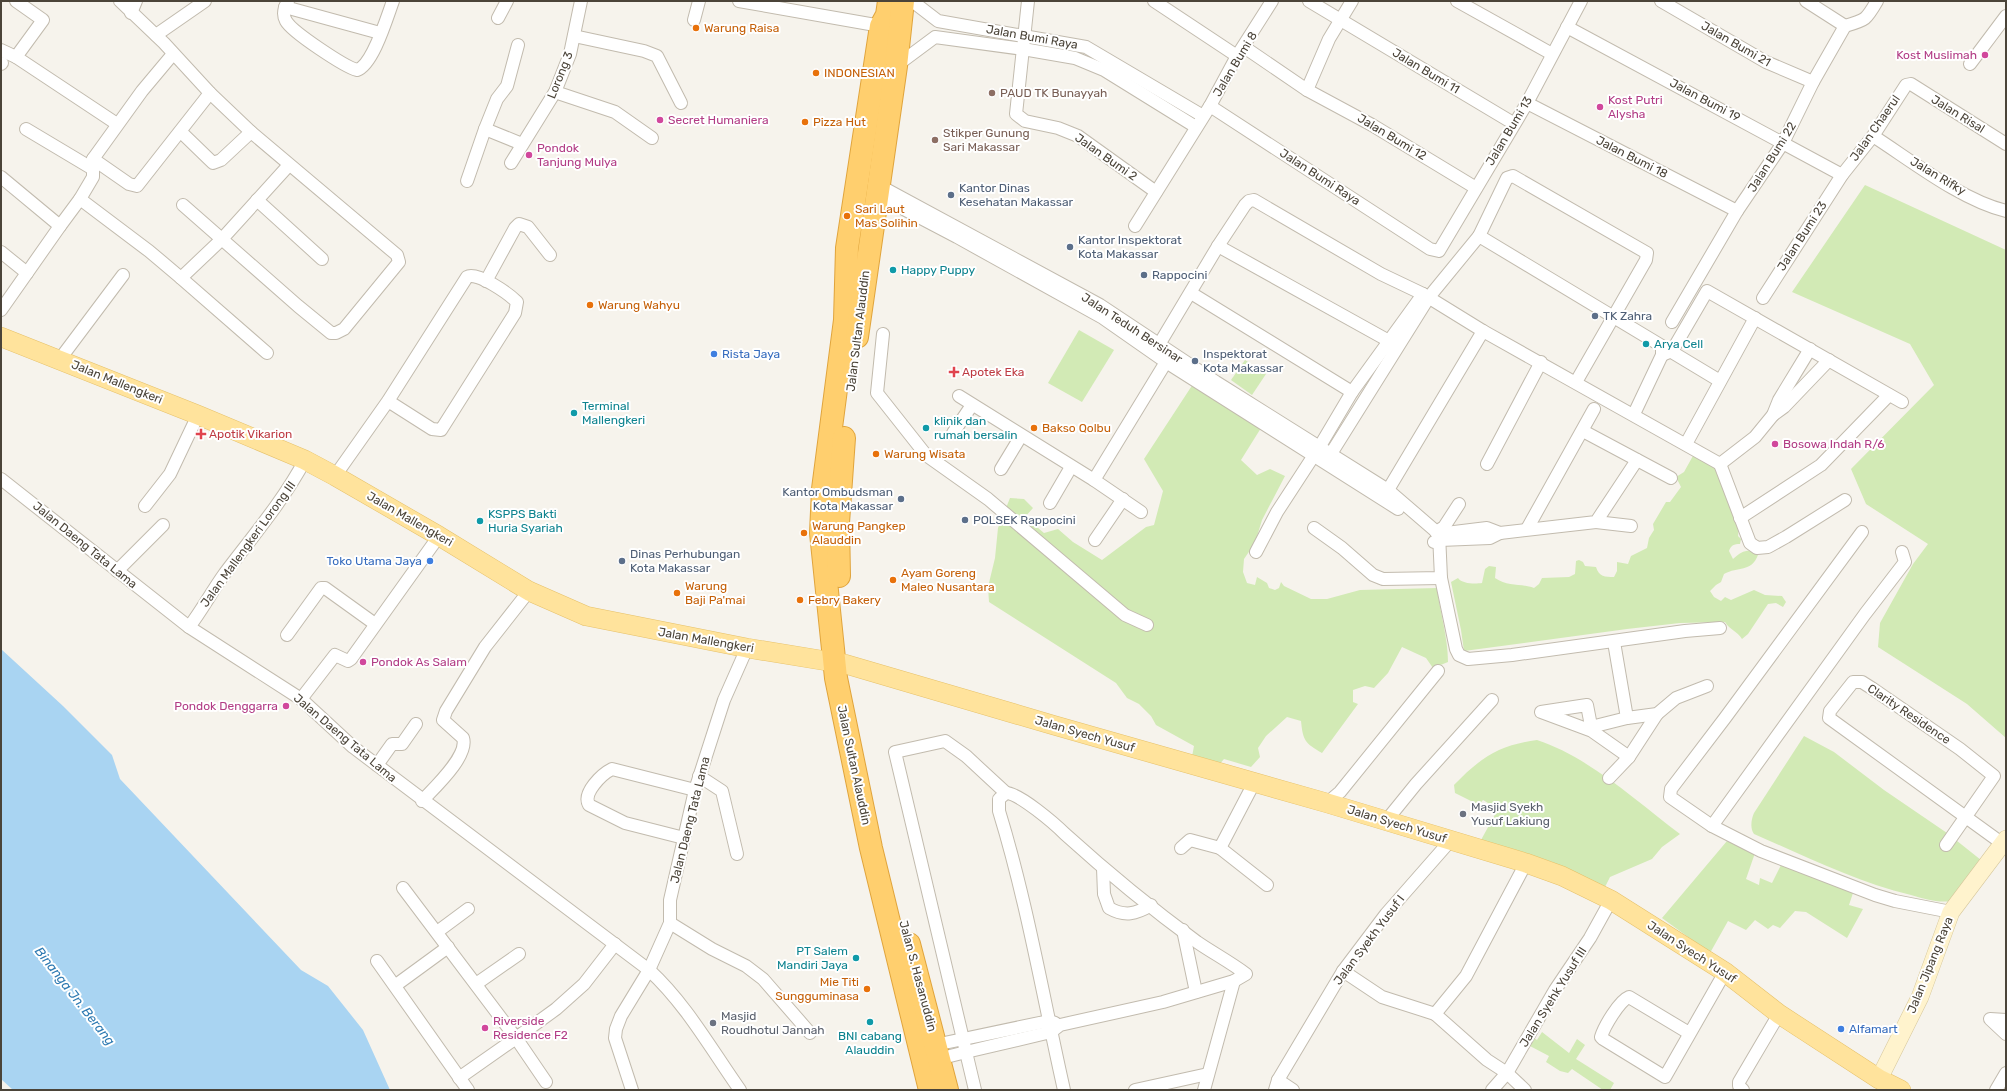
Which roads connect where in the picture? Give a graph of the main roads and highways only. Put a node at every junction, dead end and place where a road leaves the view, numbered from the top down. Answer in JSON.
{"nodes":[{"id":1,"x":889,"y":1,"type":"edge"},
{"id":2,"x":903,"y":1,"type":"edge"},
{"id":3,"x":852,"y":322,"type":"junction"},
{"id":4,"x":1,"y":337,"type":"edge"},
{"id":5,"x":836,"y":662,"type":"junction"},
{"id":6,"x":2005,"y":840,"type":"edge"},
{"id":7,"x":882,"y":866,"type":"joint"},
{"id":8,"x":929,"y":1054,"type":"junction"},
{"id":9,"x":1877,"y":1084,"type":"edge"},
{"id":10,"x":930,"y":1090,"type":"edge"},
{"id":11,"x":947,"y":1090,"type":"edge"},
{"id":12,"x":1901,"y":1090,"type":"edge"}],
"edges":[{"from":1,"to":3,"type":"highway","name":"Jalan Sultan Alauddin"},
{"from":2,"to":3,"type":"highway","name":"Jalan Sultan Alauddin"},
{"from":3,"to":5,"type":"highway","name":"Jalan Sultan Alauddin"},
{"from":4,"to":5,"type":"main road","name":"Jalan Mallengkeri"},
{"from":5,"to":7,"type":"highway","name":"Jalan Sultan Alauddin"},
{"from":5,"to":9,"type":"main road","name":"Jalan Syech Yusuf"},
{"from":6,"to":9,"type":"main road","name":"Jalan Jipang Raya"},
{"from":7,"to":8,"type":"highway","name":"Jalan S. Hasanuddin"},
{"from":8,"to":10,"type":"highway","name":"Jalan S. Hasanuddin"},
{"from":8,"to":11,"type":"highway","name":"Jalan S. Hasanuddin"},
{"from":9,"to":12,"type":"main road","name":"Jalan Syech Yusuf"}]}
